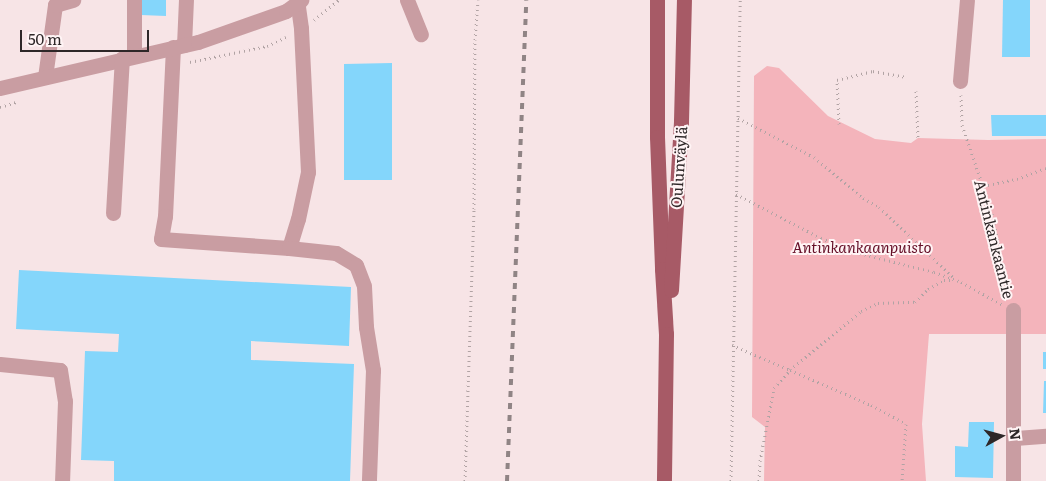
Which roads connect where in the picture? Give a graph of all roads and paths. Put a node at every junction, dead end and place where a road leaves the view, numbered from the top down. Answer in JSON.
{"nodes":[{"id":1,"x":73,"y":0,"type":"edge"},
{"id":2,"x":134,"y":0,"type":"edge"},
{"id":3,"x":186,"y":0,"type":"edge"},
{"id":4,"x":408,"y":0,"type":"edge"},
{"id":5,"x":478,"y":0,"type":"edge"},
{"id":6,"x":657,"y":0,"type":"edge"},
{"id":7,"x":684,"y":0,"type":"edge"},
{"id":8,"x":740,"y":0,"type":"edge"},
{"id":9,"x":967,"y":0,"type":"edge"},
{"id":10,"x":298,"y":1,"type":"edge"},
{"id":11,"x":421,"y":34,"type":"dead end"},
{"id":12,"x":178,"y":46,"type":"junction"},
{"id":13,"x":128,"y":57,"type":"junction"},
{"id":14,"x":906,"y":76,"type":"dead end"},
{"id":15,"x":45,"y":77,"type":"junction"},
{"id":16,"x":960,"y":81,"type":"joint"},
{"id":17,"x":0,"y":88,"type":"edge"},
{"id":18,"x":916,"y":91,"type":"dead end"},
{"id":19,"x":738,"y":118,"type":"junction"},
{"id":20,"x":839,"y":124,"type":"dead end"},
{"id":21,"x":918,"y":138,"type":"dead end"},
{"id":22,"x":1046,"y":168,"type":"edge"},
{"id":23,"x":983,"y":186,"type":"junction"},
{"id":24,"x":736,"y":194,"type":"junction"},
{"id":25,"x":113,"y":214,"type":"dead end"},
{"id":26,"x":289,"y":248,"type":"junction"},
{"id":27,"x":956,"y":280,"type":"junction"},
{"id":28,"x":1013,"y":310,"type":"junction"},
{"id":29,"x":666,"y":334,"type":"junction"},
{"id":30,"x":732,"y":345,"type":"junction"},
{"id":31,"x":0,"y":364,"type":"edge"},
{"id":32,"x":790,"y":370,"type":"junction"},
{"id":33,"x":1046,"y":436,"type":"edge"},
{"id":34,"x":1014,"y":438,"type":"junction"},
{"id":35,"x":62,"y":481,"type":"edge"},
{"id":36,"x":369,"y":481,"type":"edge"},
{"id":37,"x":465,"y":481,"type":"edge"},
{"id":38,"x":664,"y":481,"type":"edge"},
{"id":39,"x":731,"y":481,"type":"edge"},
{"id":40,"x":760,"y":481,"type":"edge"},
{"id":41,"x":902,"y":481,"type":"edge"},
{"id":42,"x":1013,"y":481,"type":"edge"}],
"edges":[{"from":1,"to":15,"type":"street"},
{"from":2,"to":13,"type":"street"},
{"from":3,"to":12,"type":"street"},
{"from":4,"to":11,"type":"street"},
{"from":5,"to":37,"type":"path"},
{"from":6,"to":29,"type":"main road","name":"Oulunväylä"},
{"from":7,"to":29,"type":"main road","name":"Oulunväylä"},
{"from":8,"to":19,"type":"path"},
{"from":9,"to":16,"type":"street"},
{"from":10,"to":12,"type":"street"},
{"from":10,"to":26,"type":"street"},
{"from":12,"to":13,"type":"street"},
{"from":12,"to":26,"type":"street"},
{"from":13,"to":15,"type":"street"},
{"from":13,"to":25,"type":"street"},
{"from":14,"to":20,"type":"path"},
{"from":15,"to":17,"type":"street"},
{"from":16,"to":23,"type":"path","name":"Antinkankaantie"},
{"from":18,"to":21,"type":"path"},
{"from":19,"to":24,"type":"path"},
{"from":19,"to":27,"type":"path"},
{"from":22,"to":23,"type":"path"},
{"from":23,"to":28,"type":"path","name":"Antinkankaantie"},
{"from":24,"to":27,"type":"path"},
{"from":24,"to":30,"type":"path"},
{"from":26,"to":36,"type":"street"},
{"from":27,"to":28,"type":"path"},
{"from":27,"to":32,"type":"path"},
{"from":28,"to":34,"type":"street","name":"Antinkankaantie"},
{"from":29,"to":38,"type":"main road","name":"Oulunväylä"},
{"from":30,"to":32,"type":"path"},
{"from":30,"to":39,"type":"path"},
{"from":31,"to":35,"type":"street"},
{"from":32,"to":40,"type":"path"},
{"from":32,"to":41,"type":"path"},
{"from":33,"to":34,"type":"street"},
{"from":34,"to":42,"type":"street","name":"Antinkankaantie"}]}
